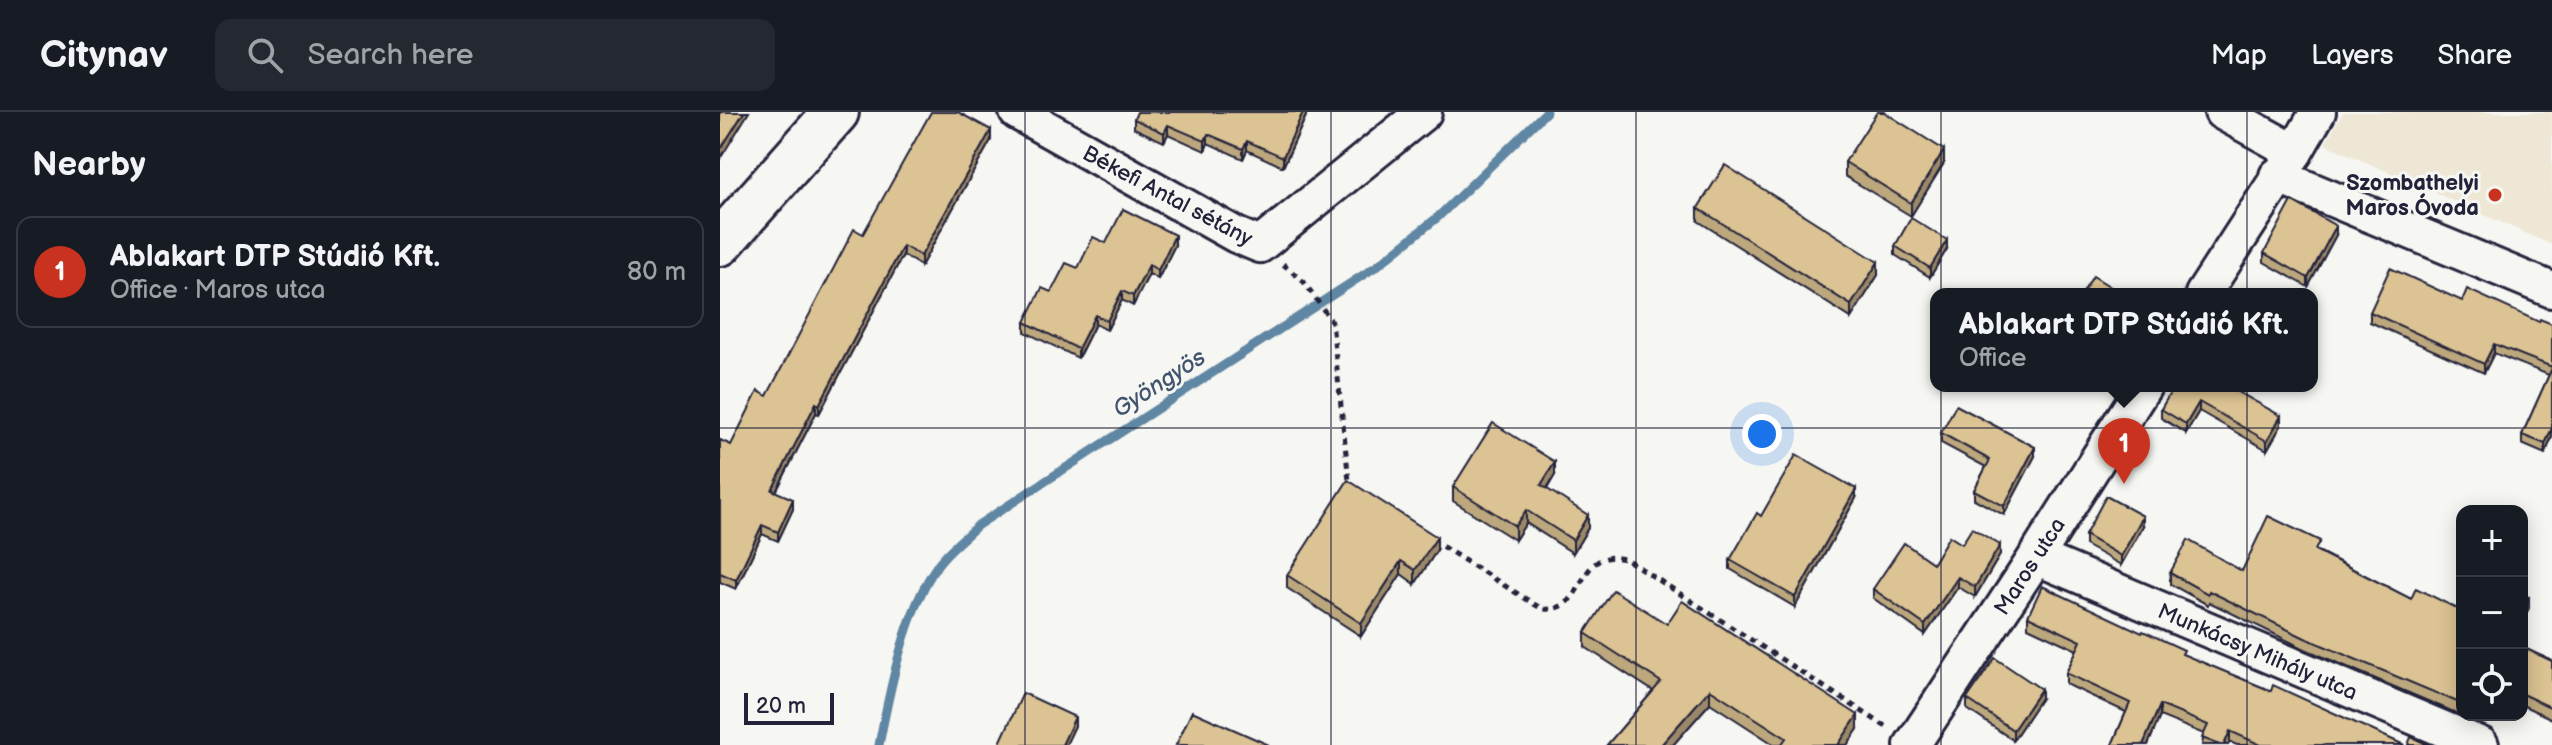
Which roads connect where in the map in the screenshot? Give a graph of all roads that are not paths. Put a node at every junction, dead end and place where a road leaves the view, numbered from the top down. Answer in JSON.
{"nodes":[{"id":1,"x":836,"y":112,"type":"edge"},
{"id":2,"x":1017,"y":112,"type":"edge"},
{"id":3,"x":1424,"y":112,"type":"edge"},
{"id":4,"x":2222,"y":112,"type":"edge"},
{"id":5,"x":2318,"y":112,"type":"edge"},
{"id":6,"x":2286,"y":164,"type":"junction"},
{"id":7,"x":720,"y":243,"type":"edge"},
{"id":8,"x":2207,"y":288,"type":"edge"},
{"id":9,"x":2552,"y":290,"type":"edge"},
{"id":10,"x":2140,"y":392,"type":"edge"},
{"id":11,"x":2036,"y":557,"type":"junction"},
{"id":12,"x":1913,"y":744,"type":"edge"},
{"id":13,"x":2481,"y":745,"type":"edge"}],
"edges":[{"from":1,"to":7,"type":"street"},
{"from":2,"to":3,"type":"street","name":"Békefi Antal sétány"},
{"from":4,"to":6,"type":"street"},
{"from":5,"to":6,"type":"street"},
{"from":6,"to":8,"type":"street"},
{"from":6,"to":9,"type":"street"},
{"from":10,"to":11,"type":"street","name":"Maros utca"},
{"from":11,"to":12,"type":"street","name":"Maros utca"},
{"from":11,"to":13,"type":"street","name":"Munkácsy Mihály utca"}]}
